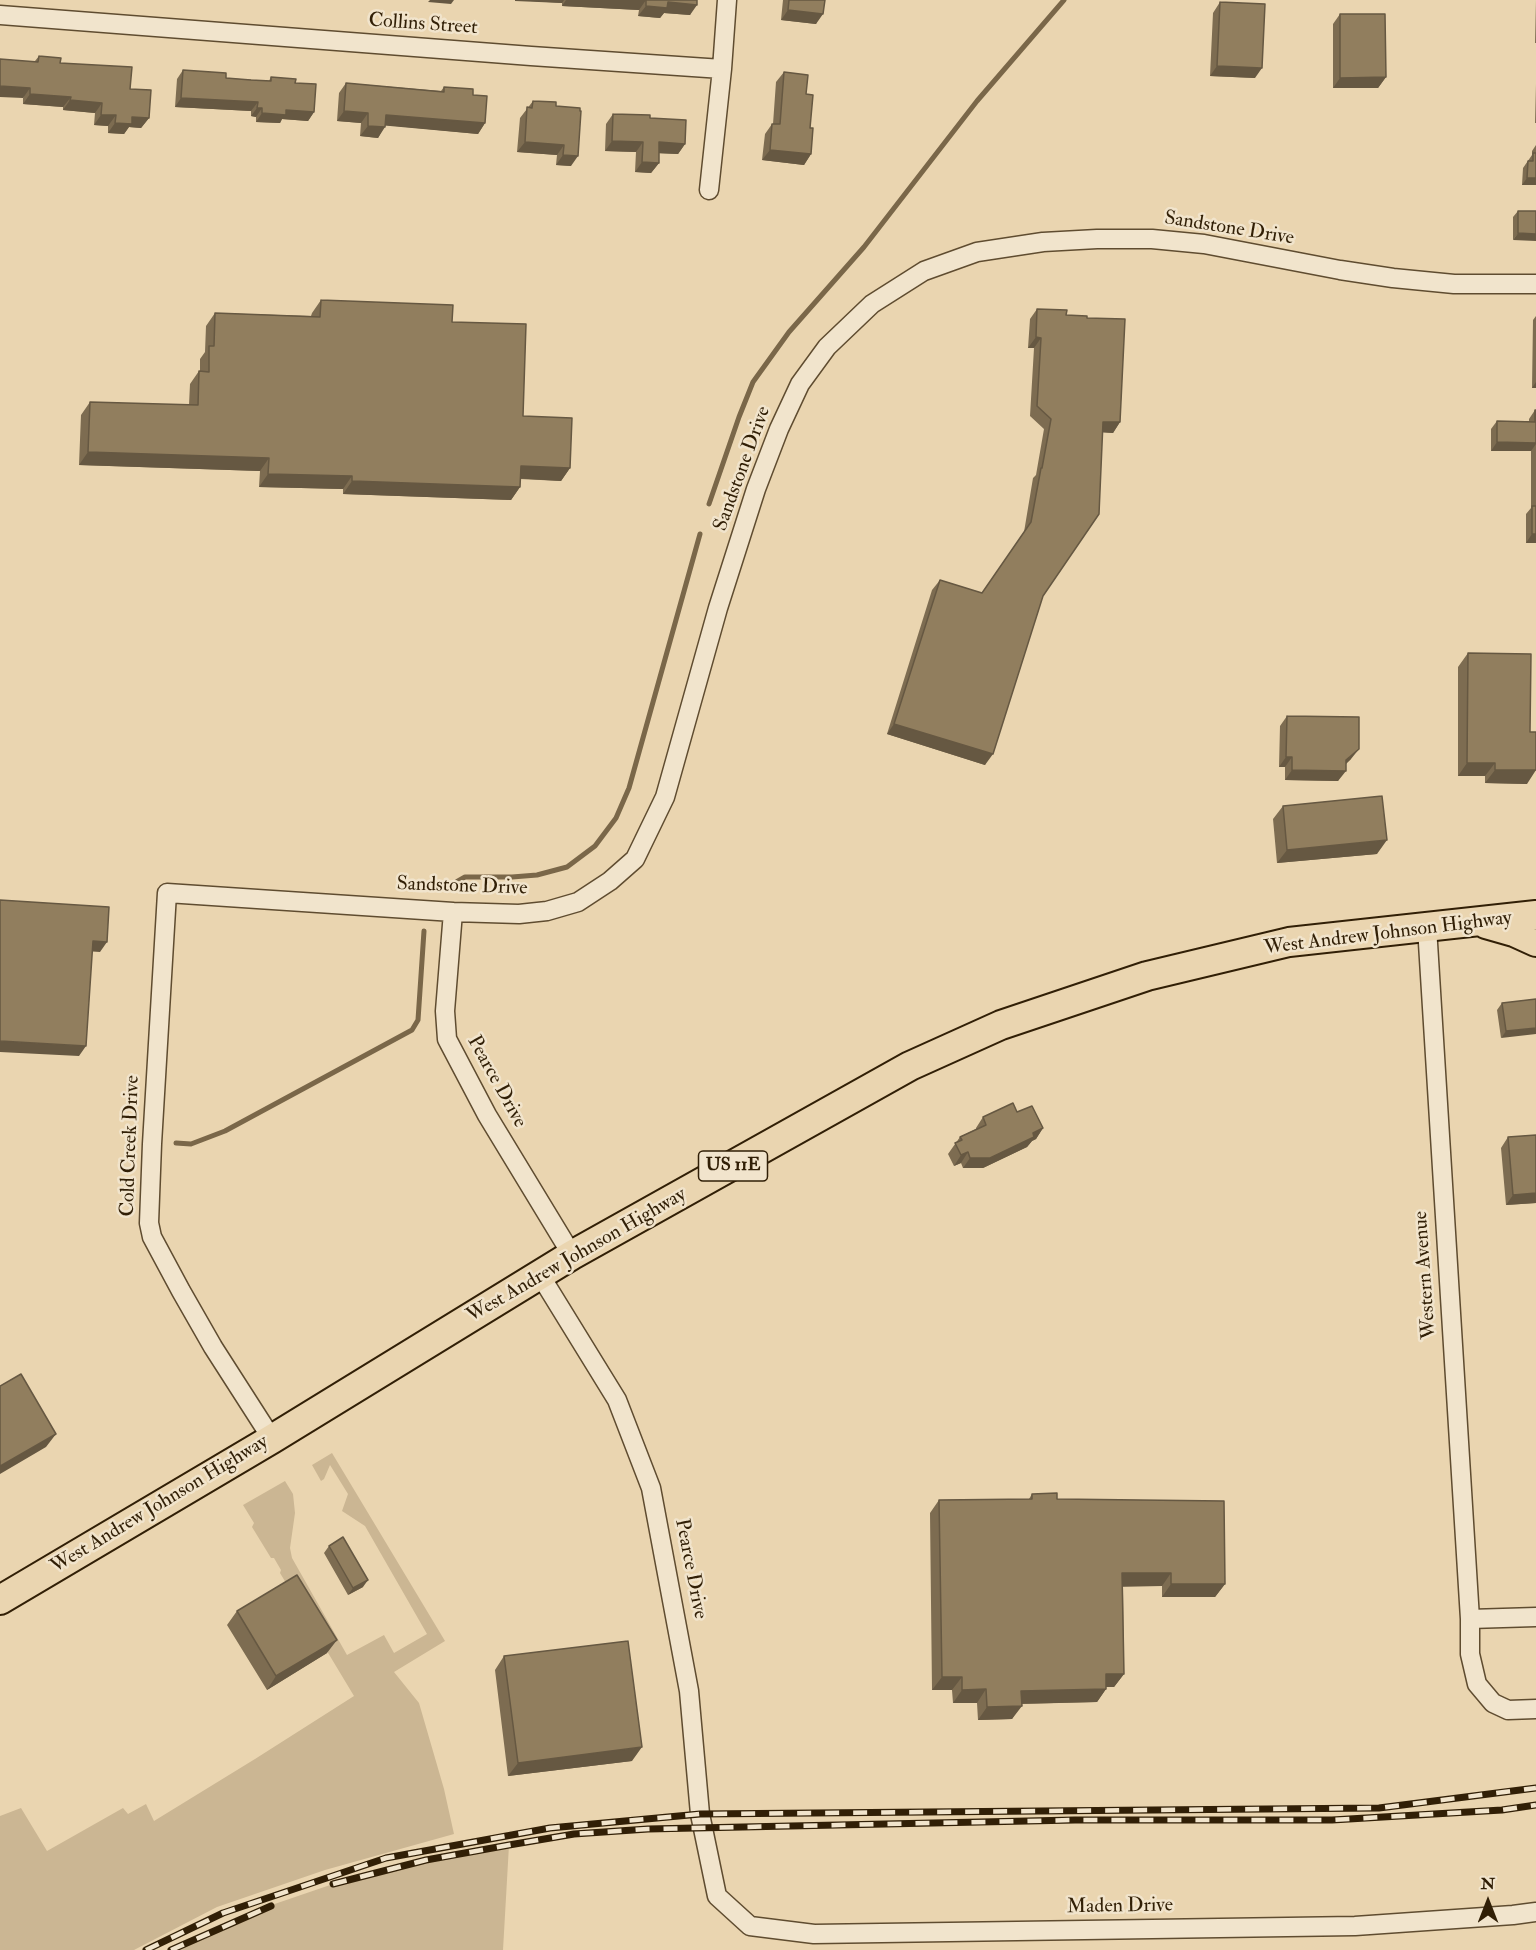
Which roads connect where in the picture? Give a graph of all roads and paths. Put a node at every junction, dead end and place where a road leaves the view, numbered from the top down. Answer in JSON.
{"nodes":[{"id":1,"x":728,"y":0,"type":"edge"},
{"id":2,"x":0,"y":15,"type":"edge"},
{"id":3,"x":722,"y":69,"type":"junction"},
{"id":4,"x":710,"y":190,"type":"dead end"},
{"id":5,"x":1536,"y":284,"type":"edge"},
{"id":6,"x":168,"y":893,"type":"joint"},
{"id":7,"x":453,"y":912,"type":"junction"},
{"id":8,"x":1536,"y":915,"type":"edge"},
{"id":9,"x":1479,"y":922,"type":"junction"},
{"id":10,"x":1427,"y":927,"type":"junction"},
{"id":11,"x":1536,"y":942,"type":"edge"},
{"id":12,"x":572,"y":1255,"type":"junction"},
{"id":13,"x":540,"y":1275,"type":"junction"},
{"id":14,"x":272,"y":1440,"type":"junction"},
{"id":15,"x":0,"y":1600,"type":"edge"},
{"id":16,"x":1536,"y":1617,"type":"edge"},
{"id":17,"x":1470,"y":1619,"type":"junction"},
{"id":18,"x":1536,"y":1709,"type":"edge"},
{"id":19,"x":717,"y":1896,"type":"joint"},
{"id":20,"x":1536,"y":1912,"type":"edge"}],
"edges":[{"from":1,"to":3,"type":"street"},
{"from":2,"to":3,"type":"street","name":"Collins Street"},
{"from":3,"to":4,"type":"street"},
{"from":5,"to":7,"type":"street","name":"Sandstone Drive"},
{"from":6,"to":7,"type":"street","name":"Sandstone Drive"},
{"from":6,"to":14,"type":"street","name":"Cold Creek Drive"},
{"from":7,"to":12,"type":"street","name":"Pearce Drive"},
{"from":8,"to":9,"type":"main road","name":"West Andrew Johnson Highway","number":"US 11E"},
{"from":9,"to":10,"type":"main road","name":"West Andrew Johnson Highway","number":"US 11E"},
{"from":9,"to":11,"type":"main road"},
{"from":10,"to":12,"type":"main road","name":"West Andrew Johnson Highway","number":"US 11E"},
{"from":10,"to":17,"type":"street","name":"Western Avenue"},
{"from":12,"to":13,"type":"main road","name":"West Andrew Johnson Highway","number":"US 11E"},
{"from":13,"to":14,"type":"main road","name":"West Andrew Johnson Highway","number":"US 11E"},
{"from":13,"to":19,"type":"street","name":"Pearce Drive"},
{"from":14,"to":15,"type":"main road","name":"West Andrew Johnson Highway","number":"US 11E"},
{"from":16,"to":17,"type":"street"},
{"from":17,"to":18,"type":"street","name":"Western Avenue"},
{"from":19,"to":20,"type":"street","name":"Maden Drive"}]}
